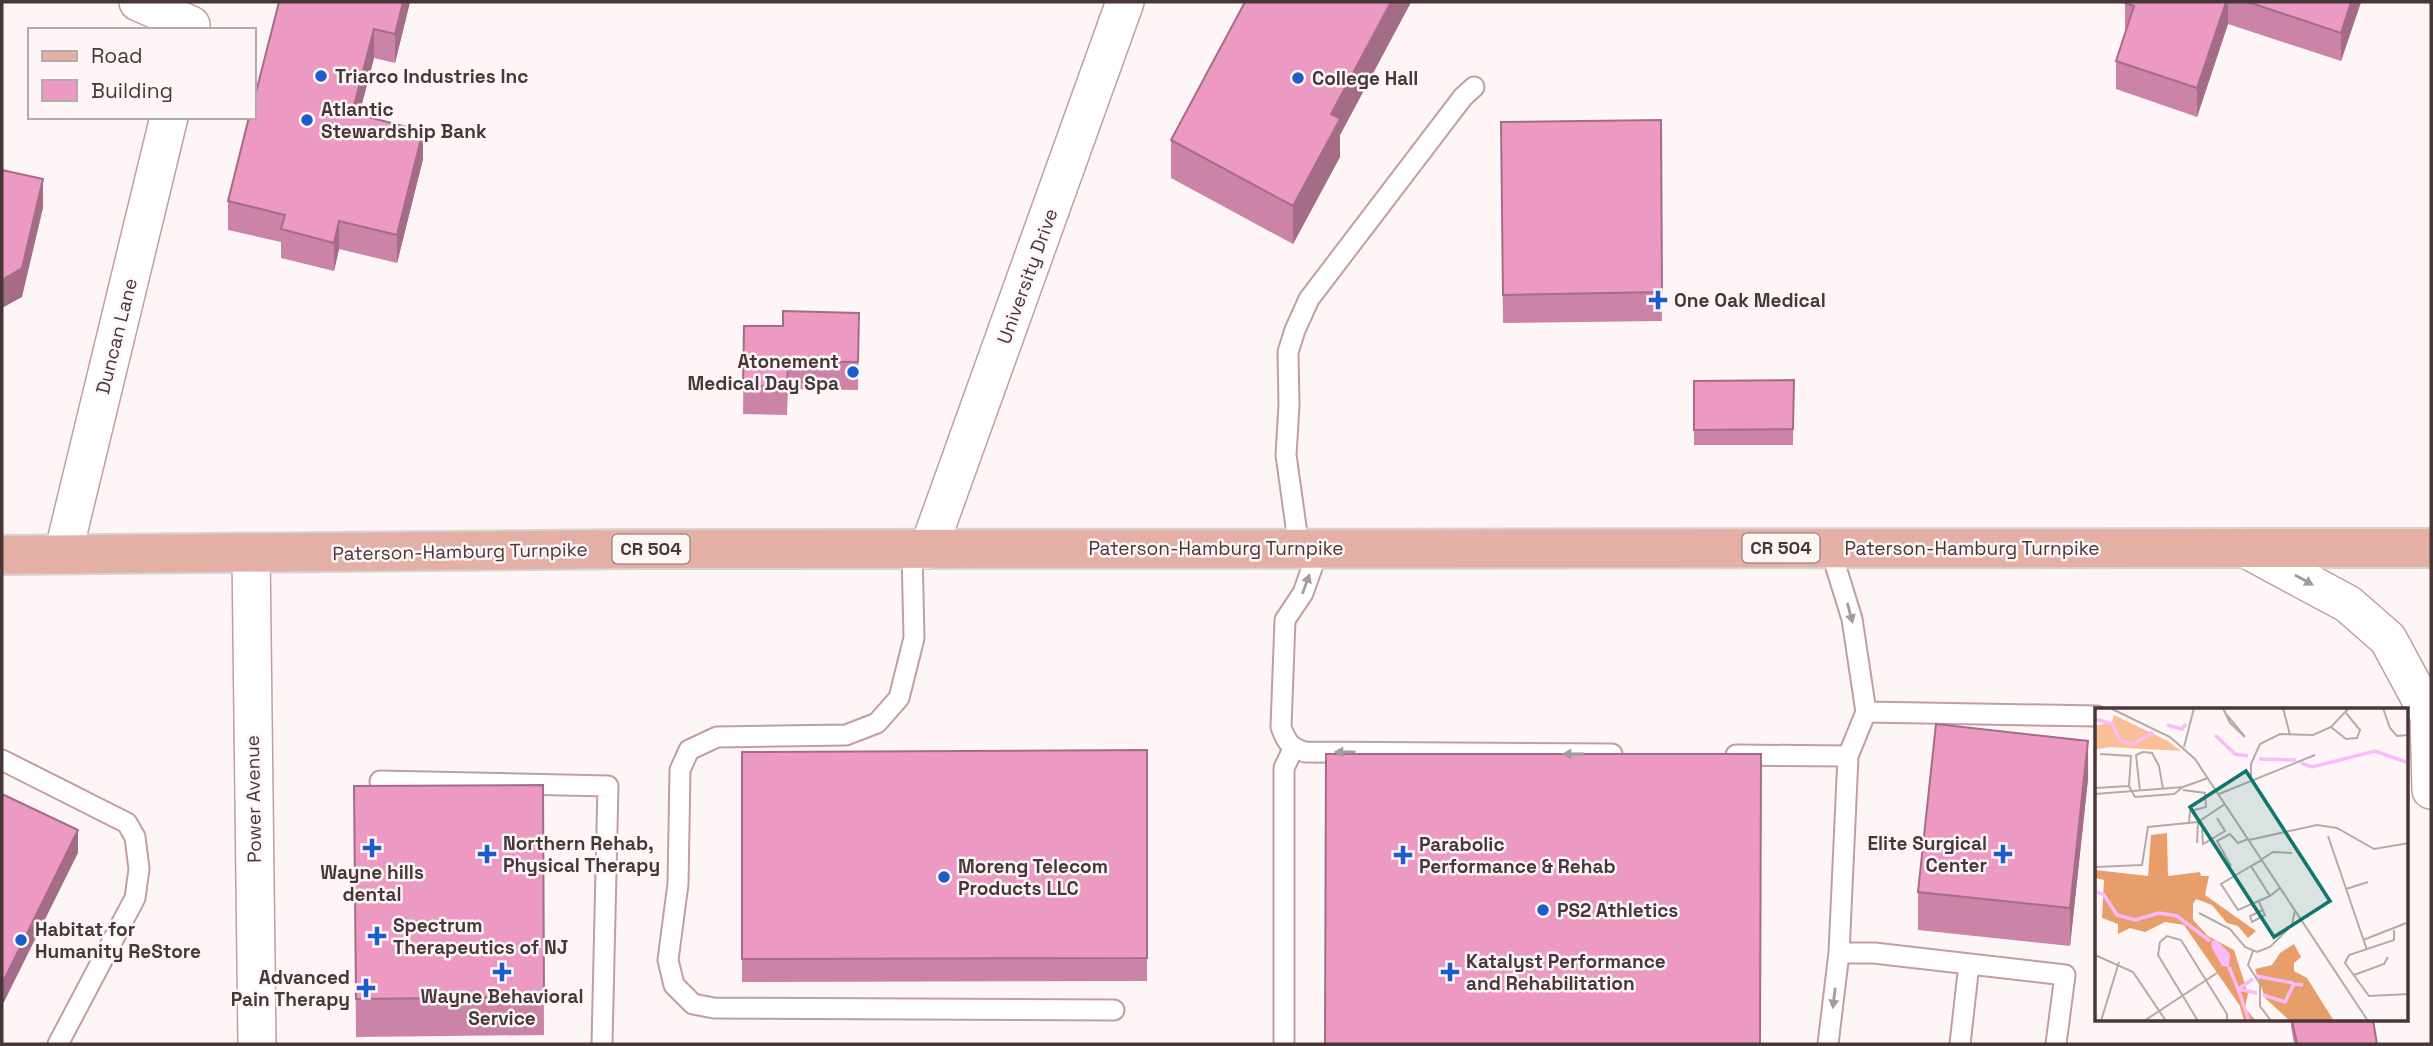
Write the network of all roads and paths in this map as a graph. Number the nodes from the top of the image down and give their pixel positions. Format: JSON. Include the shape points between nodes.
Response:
{"nodes":[{"id":1,"x":138,"y":2,"type":"edge"},
{"id":2,"x":1125,"y":2,"type":"edge"},
{"id":3,"x":192,"y":19,"type":"edge"},
{"id":4,"x":1474,"y":87,"type":"dead end"},
{"id":5,"x":169,"y":119,"type":"edge"},
{"id":6,"x":1309,"y":548,"type":"junction"},
{"id":7,"x":1830,"y":548,"type":"junction"},
{"id":8,"x":2244,"y":548,"type":"junction"},
{"id":9,"x":2431,"y":548,"type":"edge"},
{"id":10,"x":920,"y":550,"type":"junction"},
{"id":11,"x":251,"y":553,"type":"junction"},
{"id":12,"x":63,"y":554,"type":"junction"},
{"id":13,"x":2,"y":555,"type":"edge"},
{"id":14,"x":2430,"y":711,"type":"edge"},
{"id":15,"x":1866,"y":712,"type":"junction"},
{"id":16,"x":2095,"y":716,"type":"edge"},
{"id":17,"x":1293,"y":749,"type":"junction"},
{"id":18,"x":1636,"y":754,"type":"edge"},
{"id":19,"x":1718,"y":754,"type":"edge"},
{"id":20,"x":1848,"y":756,"type":"junction"},
{"id":21,"x":2,"y":760,"type":"edge"},
{"id":22,"x":380,"y":780,"type":"dead end"},
{"id":23,"x":2431,"y":790,"type":"edge"},
{"id":24,"x":1839,"y":953,"type":"junction"},
{"id":25,"x":1969,"y":964,"type":"junction"},
{"id":26,"x":1114,"y":1010,"type":"dead end"},
{"id":27,"x":58,"y":1044,"type":"edge"},
{"id":28,"x":257,"y":1044,"type":"edge"},
{"id":29,"x":602,"y":1044,"type":"edge"},
{"id":30,"x":1284,"y":1044,"type":"edge"},
{"id":31,"x":1828,"y":1044,"type":"edge"},
{"id":32,"x":1960,"y":1044,"type":"edge"},
{"id":33,"x":2056,"y":1044,"type":"edge"}],
"edges":[{"from":1,"to":3,"type":"street"},
{"from":2,"to":10,"type":"street","name":"University Drive"},
{"from":4,"to":6,"type":"lane","via":[[1309,299],[1295,330],[1288,352],[1286,455]]},
{"from":5,"to":12,"type":"street","name":"Duncan Lane"},
{"from":6,"to":7,"type":"main road","name":"Paterson-Hamburg Turnpike","number":"CR 504"},
{"from":6,"to":10,"type":"main road","name":"Paterson-Hamburg Turnpike","number":"CR 504"},
{"from":17,"to":6,"type":"lane","one_way":true,"via":[[1281,727],[1285,620],[1303,593]]},
{"from":7,"to":8,"type":"main road","name":"Paterson-Hamburg Turnpike","number":"CR 504"},
{"from":7,"to":15,"type":"lane","one_way":true,"via":[[1852,619]]},
{"from":8,"to":9,"type":"main road","name":"Paterson-Hamburg Turnpike","number":"CR 504"},
{"from":8,"to":14,"type":"street","one_way":true,"via":[[2347,604],[2388,639]]},
{"from":10,"to":11,"type":"main road","name":"Paterson-Hamburg Turnpike","number":"CR 504"},
{"from":10,"to":26,"type":"lane","via":[[914,638],[900,698],[877,723],[846,735],[717,737],[689,750],[680,770],[678,884],[668,960],[674,985],[693,1004],[714,1008]]},
{"from":11,"to":12,"type":"main road","name":"Paterson-Hamburg Turnpike","number":"CR 504"},
{"from":11,"to":28,"type":"street","name":"Power Avenue"},
{"from":12,"to":13,"type":"main road","name":"Paterson-Hamburg Turnpike","number":"CR 504"},
{"from":14,"to":23,"type":"street"},
{"from":15,"to":16,"type":"lane"},
{"from":15,"to":20,"type":"lane"},
{"from":18,"to":17,"type":"lane","one_way":true},
{"from":17,"to":30,"type":"lane","via":[[1284,768]]},
{"from":19,"to":20,"type":"lane"},
{"from":20,"to":24,"type":"lane"},
{"from":21,"to":27,"type":"lane","via":[[127,822],[135,836],[139,869],[135,898]]},
{"from":22,"to":29,"type":"lane","via":[[608,786]]},
{"from":24,"to":25,"type":"lane"},
{"from":24,"to":31,"type":"lane","one_way":true},
{"from":25,"to":32,"type":"lane"},
{"from":25,"to":33,"type":"lane","via":[[2065,975]]}]}
